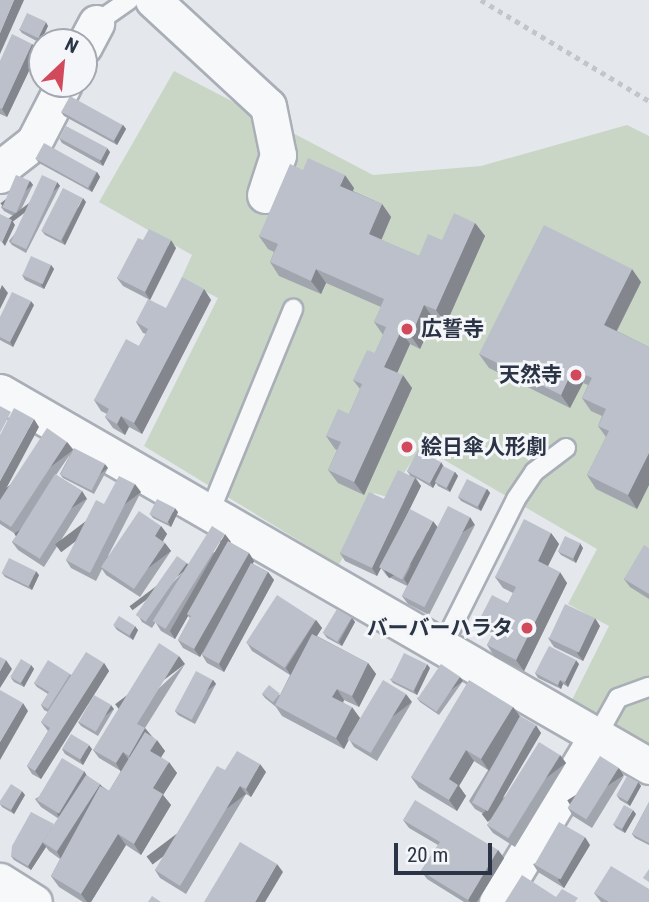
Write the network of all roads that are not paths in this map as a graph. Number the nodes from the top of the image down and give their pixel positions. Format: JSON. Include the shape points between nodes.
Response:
{"nodes":[{"id":1,"x":129,"y":0,"type":"edge"},
{"id":2,"x":153,"y":0,"type":"edge"},
{"id":3,"x":97,"y":28,"type":"edge"},
{"id":4,"x":51,"y":98,"type":"edge"},
{"id":5,"x":14,"y":139,"type":"edge"},
{"id":6,"x":0,"y":175,"type":"edge"},
{"id":7,"x":265,"y":195,"type":"dead end"},
{"id":8,"x":293,"y":310,"type":"dead end"},
{"id":9,"x":0,"y":392,"type":"edge"},
{"id":10,"x":566,"y":448,"type":"dead end"},
{"id":11,"x":209,"y":514,"type":"junction"},
{"id":12,"x":442,"y":647,"type":"junction"},
{"id":13,"x":649,"y":687,"type":"edge"},
{"id":14,"x":598,"y":734,"type":"junction"},
{"id":15,"x":649,"y":766,"type":"edge"},
{"id":16,"x":0,"y":881,"type":"edge"},
{"id":17,"x":34,"y":902,"type":"edge"},
{"id":18,"x":497,"y":902,"type":"edge"}],
"edges":[{"from":1,"to":3,"type":"lane"},
{"from":2,"to":7,"type":"street","via":[[268,106],[278,155]]},
{"from":4,"to":5,"type":"street"},
{"from":5,"to":6,"type":"street"},
{"from":8,"to":11,"type":"lane"},
{"from":9,"to":11,"type":"street","via":[[106,449]]},
{"from":10,"to":12,"type":"lane","via":[[534,472],[516,499]]},
{"from":11,"to":12,"type":"street"},
{"from":12,"to":14,"type":"street"},
{"from":13,"to":14,"type":"lane","via":[[618,698]]},
{"from":14,"to":15,"type":"street"},
{"from":14,"to":18,"type":"street"},
{"from":16,"to":17,"type":"street"}]}
